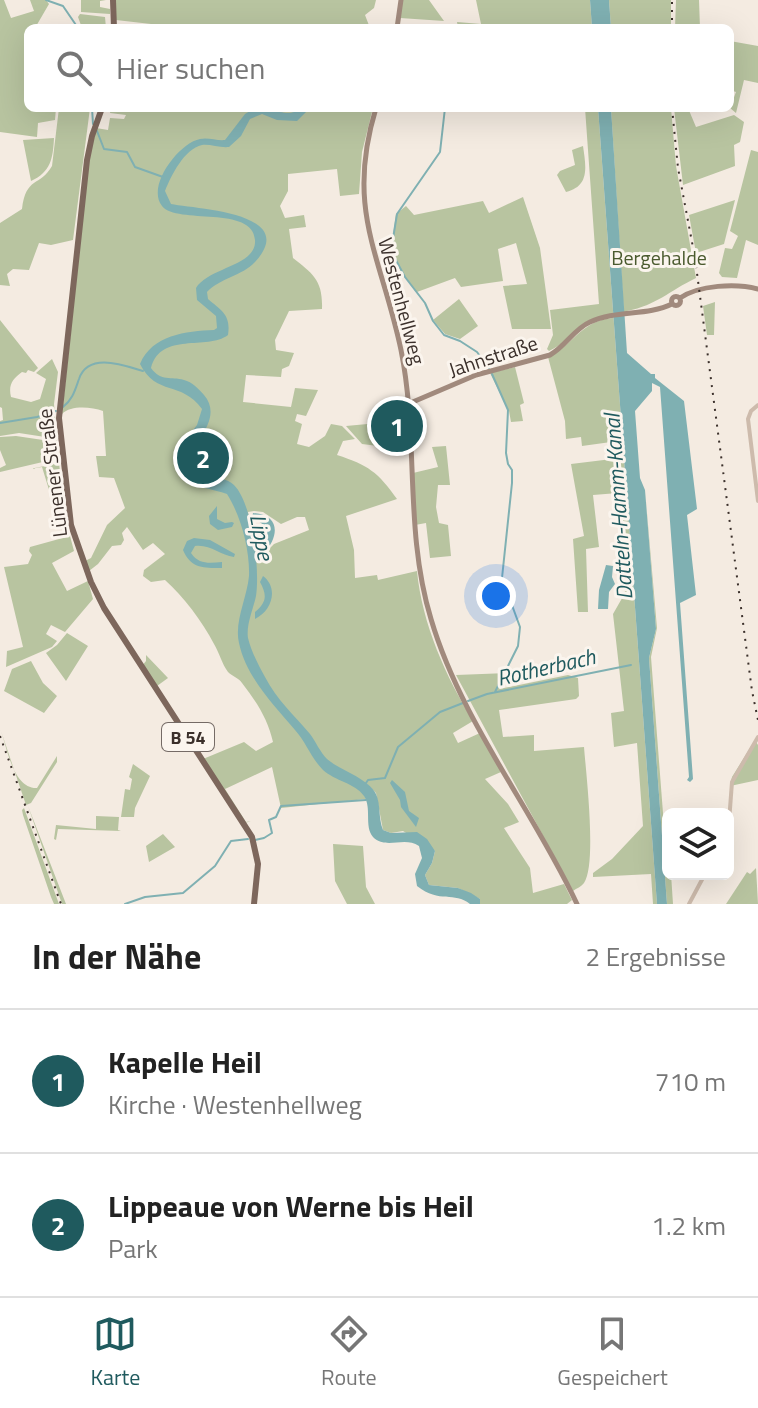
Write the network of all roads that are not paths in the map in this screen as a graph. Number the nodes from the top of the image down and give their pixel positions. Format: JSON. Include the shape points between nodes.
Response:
{"nodes":[{"id":1,"x":113,"y":0,"type":"edge"},
{"id":2,"x":401,"y":0,"type":"edge"},
{"id":3,"x":114,"y":24,"type":"edge"},
{"id":4,"x":398,"y":24,"type":"edge"},
{"id":5,"x":101,"y":112,"type":"edge"},
{"id":6,"x":375,"y":112,"type":"edge"},
{"id":7,"x":758,"y":289,"type":"edge"},
{"id":8,"x":408,"y":404,"type":"junction"},
{"id":9,"x":758,"y":405,"type":"edge"},
{"id":10,"x":62,"y":449,"type":"junction"},
{"id":11,"x":56,"y":461,"type":"dead end"},
{"id":12,"x":758,"y":501,"type":"edge"},
{"id":13,"x":758,"y":737,"type":"edge"},
{"id":14,"x":730,"y":808,"type":"edge"},
{"id":15,"x":702,"y":880,"type":"edge"},
{"id":16,"x":254,"y":904,"type":"edge"},
{"id":17,"x":577,"y":904,"type":"edge"},
{"id":18,"x":689,"y":904,"type":"edge"}],
"edges":[{"from":1,"to":3,"type":"main road"},
{"from":2,"to":4,"type":"main road"},
{"from":5,"to":10,"type":"main road","name":"Lünener Straße","number":"B 54","via":[[90,142],[59,399]]},
{"from":6,"to":8,"type":"main road","name":"Westenhellweg","via":[[364,161],[364,212],[401,351]]},
{"from":7,"to":8,"type":"main road","name":"Jahnstraße","via":[[699,291],[680,298],[678,305],[612,316],[585,325],[550,355],[466,379]]},
{"from":8,"to":17,"type":"main road","name":"Westenhellweg","via":[[414,529],[431,619],[458,688]]},
{"from":9,"to":12,"type":"street","via":[[748,419]]},
{"from":10,"to":11,"type":"main road"},
{"from":10,"to":16,"type":"main road","name":"Lünener Straße","number":"B 54","via":[[71,525],[98,598],[252,837],[258,864]]},
{"from":13,"to":14,"type":"street","via":[[732,782]]},
{"from":15,"to":18,"type":"street"}]}
